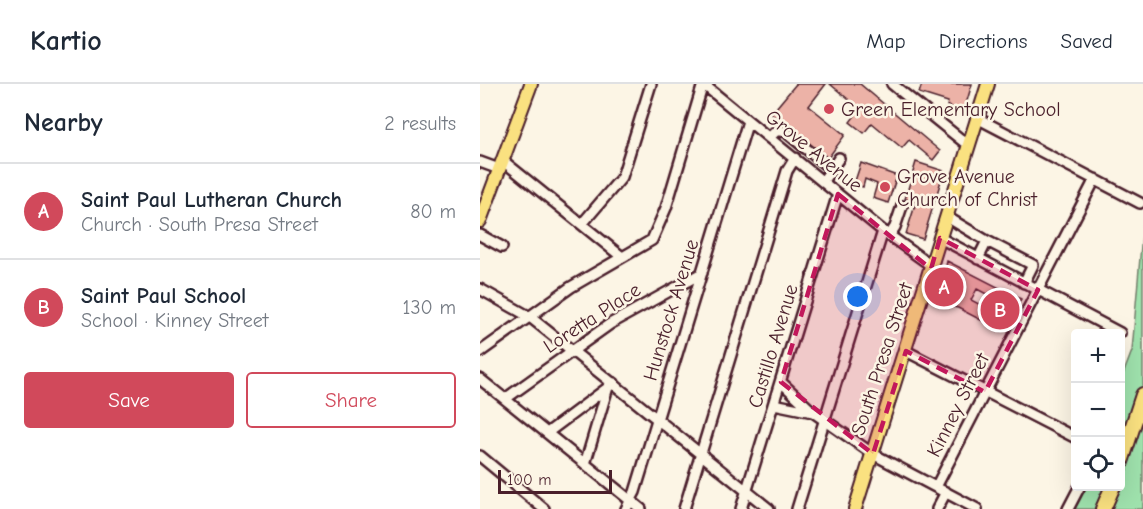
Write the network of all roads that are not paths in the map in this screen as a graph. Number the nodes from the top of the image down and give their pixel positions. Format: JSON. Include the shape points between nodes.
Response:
{"nodes":[{"id":1,"x":531,"y":84,"type":"edge"},
{"id":2,"x":651,"y":84,"type":"edge"},
{"id":3,"x":703,"y":84,"type":"edge"},
{"id":4,"x":988,"y":84,"type":"edge"},
{"id":5,"x":897,"y":86,"type":"edge"},
{"id":6,"x":977,"y":118,"type":"junction"},
{"id":7,"x":748,"y":121,"type":"junction"},
{"id":8,"x":769,"y":138,"type":"junction"},
{"id":9,"x":969,"y":146,"type":"junction"},
{"id":10,"x":795,"y":158,"type":"junction"},
{"id":11,"x":839,"y":158,"type":"dead end"},
{"id":12,"x":480,"y":162,"type":"edge"},
{"id":13,"x":501,"y":165,"type":"junction"},
{"id":14,"x":832,"y":170,"type":"junction"},
{"id":15,"x":1095,"y":179,"type":"junction"},
{"id":16,"x":823,"y":181,"type":"junction"},
{"id":17,"x":838,"y":194,"type":"junction"},
{"id":18,"x":1140,"y":203,"type":"dead end"},
{"id":19,"x":902,"y":206,"type":"dead end"},
{"id":20,"x":947,"y":218,"type":"junction"},
{"id":21,"x":480,"y":221,"type":"edge"},
{"id":22,"x":582,"y":224,"type":"junction"},
{"id":23,"x":886,"y":233,"type":"junction"},
{"id":24,"x":480,"y":235,"type":"edge"},
{"id":25,"x":940,"y":238,"type":"junction"},
{"id":26,"x":987,"y":241,"type":"junction"},
{"id":27,"x":502,"y":247,"type":"dead end"},
{"id":28,"x":622,"y":257,"type":"junction"},
{"id":29,"x":978,"y":259,"type":"junction"},
{"id":30,"x":932,"y":266,"type":"junction"},
{"id":31,"x":702,"y":273,"type":"junction"},
{"id":32,"x":1024,"y":283,"type":"junction"},
{"id":33,"x":480,"y":289,"type":"edge"},
{"id":34,"x":1038,"y":290,"type":"junction"},
{"id":35,"x":530,"y":317,"type":"junction"},
{"id":36,"x":1112,"y":329,"type":"edge"},
{"id":37,"x":573,"y":349,"type":"junction"},
{"id":38,"x":906,"y":351,"type":"junction"},
{"id":39,"x":480,"y":352,"type":"edge"},
{"id":40,"x":480,"y":379,"type":"edge"},
{"id":41,"x":781,"y":382,"type":"junction"},
{"id":42,"x":611,"y":385,"type":"junction"},
{"id":43,"x":986,"y":392,"type":"junction"},
{"id":44,"x":1143,"y":395,"type":"edge"},
{"id":45,"x":505,"y":399,"type":"junction"},
{"id":46,"x":774,"y":404,"type":"junction"},
{"id":47,"x":813,"y":412,"type":"junction"},
{"id":48,"x":657,"y":418,"type":"junction"},
{"id":49,"x":825,"y":420,"type":"junction"},
{"id":50,"x":547,"y":433,"type":"junction"},
{"id":51,"x":1074,"y":437,"type":"edge"},
{"id":52,"x":1125,"y":450,"type":"edge"},
{"id":53,"x":701,"y":454,"type":"junction"},
{"id":54,"x":873,"y":454,"type":"junction"},
{"id":55,"x":480,"y":456,"type":"edge"},
{"id":56,"x":585,"y":464,"type":"junction"},
{"id":57,"x":936,"y":487,"type":"junction"},
{"id":58,"x":746,"y":491,"type":"junction"},
{"id":59,"x":1078,"y":491,"type":"edge"},
{"id":60,"x":1111,"y":491,"type":"edge"},
{"id":61,"x":946,"y":492,"type":"junction"},
{"id":62,"x":628,"y":505,"type":"edge"},
{"id":63,"x":544,"y":509,"type":"edge"},
{"id":64,"x":641,"y":509,"type":"edge"},
{"id":65,"x":684,"y":509,"type":"edge"},
{"id":66,"x":741,"y":509,"type":"edge"},
{"id":67,"x":769,"y":509,"type":"edge"},
{"id":68,"x":797,"y":509,"type":"edge"},
{"id":69,"x":855,"y":509,"type":"edge"},
{"id":70,"x":937,"y":509,"type":"edge"},
{"id":71,"x":977,"y":509,"type":"edge"},
{"id":72,"x":1068,"y":509,"type":"edge"},
{"id":73,"x":1103,"y":509,"type":"edge"}],
"edges":[{"from":1,"to":13,"type":"main road"},
{"from":2,"to":22,"type":"street","via":[[622,177]]},
{"from":3,"to":7,"type":"street","name":"Grove Avenue"},
{"from":3,"to":28,"type":"street","via":[[666,208],[652,240]]},
{"from":4,"to":6,"type":"main road","name":"South Presa Street"},
{"from":5,"to":9,"type":"street"},
{"from":6,"to":9,"type":"main road","name":"South Presa Street"},
{"from":6,"to":15,"type":"street"},
{"from":7,"to":8,"type":"street","name":"Grove Avenue"},
{"from":7,"to":31,"type":"street","name":"Hunstock Avenue"},
{"from":8,"to":10,"type":"street","name":"Grove Avenue"},
{"from":8,"to":14,"type":"street","via":[[777,130],[786,132]]},
{"from":9,"to":20,"type":"main road","name":"South Presa Street"},
{"from":10,"to":16,"type":"street","name":"Grove Avenue"},
{"from":10,"to":53,"type":"street"},
{"from":11,"to":14,"type":"street"},
{"from":12,"to":13,"type":"street"},
{"from":13,"to":21,"type":"main road"},
{"from":13,"to":22,"type":"street"},
{"from":14,"to":16,"type":"street"},
{"from":15,"to":18,"type":"street"},
{"from":15,"to":34,"type":"street","name":"Kinney Street"},
{"from":16,"to":17,"type":"street","name":"Grove Avenue"},
{"from":17,"to":23,"type":"street","name":"Grove Avenue"},
{"from":17,"to":41,"type":"street","name":"Castillo Avenue"},
{"from":19,"to":23,"type":"street","via":[[895,226]]},
{"from":20,"to":25,"type":"main road","name":"South Presa Street"},
{"from":20,"to":26,"type":"street"},
{"from":22,"to":28,"type":"street"},
{"from":23,"to":30,"type":"street","name":"Grove Avenue"},
{"from":23,"to":49,"type":"street"},
{"from":24,"to":27,"type":"street"},
{"from":25,"to":29,"type":"street"},
{"from":25,"to":30,"type":"main road","name":"South Presa Street"},
{"from":26,"to":29,"type":"street"},
{"from":26,"to":32,"type":"street","via":[[1033,265]]},
{"from":28,"to":35,"type":"street"},
{"from":29,"to":32,"type":"street"},
{"from":30,"to":38,"type":"main road","name":"South Presa Street"},
{"from":31,"to":37,"type":"street","name":"Loretta Place"},
{"from":31,"to":48,"type":"street","name":"Hunstock Avenue"},
{"from":32,"to":34,"type":"street"},
{"from":33,"to":35,"type":"street"},
{"from":34,"to":36,"type":"street"},
{"from":34,"to":43,"type":"street","name":"Kinney Street"},
{"from":35,"to":37,"type":"street"},
{"from":35,"to":39,"type":"street"},
{"from":37,"to":42,"type":"street"},
{"from":37,"to":45,"type":"street","name":"Loretta Place"},
{"from":38,"to":43,"type":"street"},
{"from":38,"to":54,"type":"main road","name":"South Presa Street"},
{"from":40,"to":45,"type":"street"},
{"from":41,"to":46,"type":"street","name":"Castillo Avenue"},
{"from":41,"to":47,"type":"street"},
{"from":42,"to":48,"type":"street"},
{"from":42,"to":50,"type":"street"},
{"from":42,"to":56,"type":"street"},
{"from":43,"to":51,"type":"street"},
{"from":43,"to":57,"type":"street","name":"Kinney Street"},
{"from":44,"to":52,"type":"highway"},
{"from":45,"to":50,"type":"street"},
{"from":46,"to":47,"type":"street"},
{"from":46,"to":58,"type":"street","name":"Castillo Avenue"},
{"from":47,"to":49,"type":"street"},
{"from":48,"to":53,"type":"street"},
{"from":48,"to":62,"type":"street","name":"Hunstock Avenue"},
{"from":49,"to":54,"type":"street"},
{"from":49,"to":68,"type":"street"},
{"from":50,"to":56,"type":"street"},
{"from":53,"to":58,"type":"street"},
{"from":53,"to":65,"type":"street"},
{"from":54,"to":57,"type":"street"},
{"from":54,"to":69,"type":"main road","name":"South Presa Street"},
{"from":55,"to":63,"type":"street"},
{"from":56,"to":62,"type":"street"},
{"from":57,"to":61,"type":"street"},
{"from":58,"to":66,"type":"street","name":"Castillo Avenue"},
{"from":58,"to":67,"type":"street"},
{"from":59,"to":72,"type":"street"},
{"from":60,"to":73,"type":"highway"},
{"from":61,"to":70,"type":"street"},
{"from":61,"to":71,"type":"street"},
{"from":62,"to":64,"type":"street"}]}
